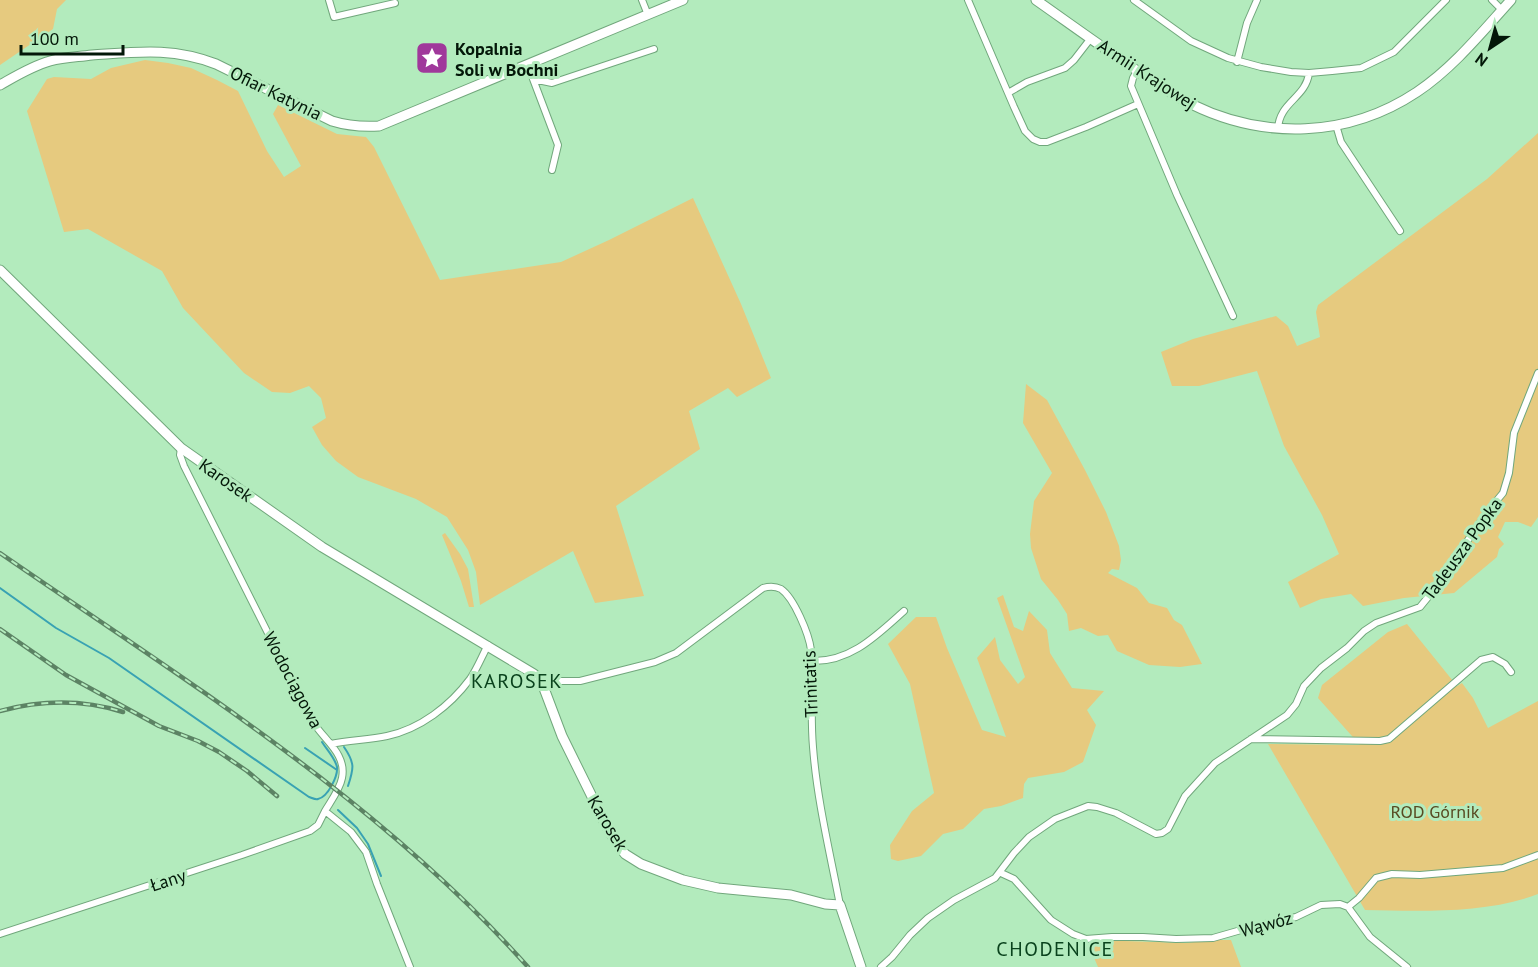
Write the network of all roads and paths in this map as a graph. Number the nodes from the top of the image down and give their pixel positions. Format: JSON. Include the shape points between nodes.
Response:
{"nodes":[{"id":1,"x":329,"y":0,"type":"edge"},
{"id":2,"x":642,"y":0,"type":"edge"},
{"id":3,"x":683,"y":0,"type":"edge"},
{"id":4,"x":968,"y":0,"type":"edge"},
{"id":5,"x":1036,"y":0,"type":"edge"},
{"id":6,"x":1134,"y":0,"type":"edge"},
{"id":7,"x":1257,"y":0,"type":"edge"},
{"id":8,"x":1446,"y":0,"type":"edge"},
{"id":9,"x":1492,"y":0,"type":"edge"},
{"id":10,"x":1511,"y":0,"type":"edge"},
{"id":11,"x":395,"y":3,"type":"dead end"},
{"id":12,"x":1502,"y":10,"type":"junction"},
{"id":13,"x":648,"y":15,"type":"junction"},
{"id":14,"x":1091,"y":38,"type":"junction"},
{"id":15,"x":654,"y":49,"type":"dead end"},
{"id":16,"x":1237,"y":62,"type":"junction"},
{"id":17,"x":528,"y":64,"type":"junction"},
{"id":18,"x":1137,"y":71,"type":"junction"},
{"id":19,"x":1309,"y":73,"type":"junction"},
{"id":20,"x":533,"y":79,"type":"junction"},
{"id":21,"x":0,"y":85,"type":"edge"},
{"id":22,"x":1008,"y":93,"type":"junction"},
{"id":23,"x":1138,"y":104,"type":"junction"},
{"id":24,"x":1336,"y":125,"type":"junction"},
{"id":25,"x":1278,"y":129,"type":"junction"},
{"id":26,"x":552,"y":170,"type":"dead end"},
{"id":27,"x":1400,"y":231,"type":"dead end"},
{"id":28,"x":0,"y":270,"type":"edge"},
{"id":29,"x":1233,"y":316,"type":"dead end"},
{"id":30,"x":1538,"y":373,"type":"edge"},
{"id":31,"x":181,"y":448,"type":"junction"},
{"id":32,"x":904,"y":611,"type":"dead end"},
{"id":33,"x":488,"y":645,"type":"junction"},
{"id":34,"x":812,"y":662,"type":"junction"},
{"id":35,"x":1510,"y":672,"type":"dead end"},
{"id":36,"x":542,"y":683,"type":"junction"},
{"id":37,"x":1250,"y":739,"type":"junction"},
{"id":38,"x":331,"y":744,"type":"junction"},
{"id":39,"x":325,"y":811,"type":"junction"},
{"id":40,"x":1538,"y":855,"type":"edge"},
{"id":41,"x":1001,"y":873,"type":"junction"},
{"id":42,"x":840,"y":905,"type":"junction"},
{"id":43,"x":1348,"y":907,"type":"junction"},
{"id":44,"x":0,"y":934,"type":"edge"},
{"id":45,"x":410,"y":967,"type":"edge"},
{"id":46,"x":861,"y":967,"type":"edge"},
{"id":47,"x":881,"y":967,"type":"edge"},
{"id":48,"x":1407,"y":967,"type":"edge"}],
"edges":[{"from":1,"to":11,"type":"street","via":[[334,17]]},
{"from":2,"to":13,"type":"street"},
{"from":3,"to":13,"type":"main road"},
{"from":4,"to":22,"type":"street"},
{"from":5,"to":14,"type":"main road","name":"Armii Krajowej"},
{"from":6,"to":16,"type":"street","via":[[1191,41]]},
{"from":7,"to":16,"type":"street"},
{"from":8,"to":19,"type":"street","via":[[1394,52],[1361,68]]},
{"from":9,"to":12,"type":"street"},
{"from":10,"to":12,"type":"main road","name":"Armii Krajowej"},
{"from":12,"to":24,"type":"main road","name":"Armii Krajowej","via":[[1417,92],[1369,116]]},
{"from":13,"to":17,"type":"main road"},
{"from":14,"to":18,"type":"main road","name":"Armii Krajowej"},
{"from":14,"to":22,"type":"street","via":[[1065,68]]},
{"from":15,"to":20,"type":"street","via":[[552,83]]},
{"from":16,"to":19,"type":"street"},
{"from":17,"to":20,"type":"street"},
{"from":17,"to":21,"type":"main road","name":"Ofiar Katynia","via":[[379,126],[357,127],[332,121],[216,64],[170,52],[61,58]]},
{"from":18,"to":23,"type":"street","via":[[1131,86]]},
{"from":18,"to":25,"type":"main road","name":"Armii Krajowej","via":[[1205,111],[1232,121]]},
{"from":19,"to":25,"type":"street","via":[[1304,89],[1279,117]]},
{"from":20,"to":26,"type":"street","via":[[558,145]]},
{"from":22,"to":23,"type":"street","via":[[1025,131],[1040,142]]},
{"from":23,"to":29,"type":"street"},
{"from":24,"to":25,"type":"main road","name":"Armii Krajowej"},
{"from":24,"to":27,"type":"street","via":[[1341,142]]},
{"from":28,"to":31,"type":"main road","name":"Karosek"},
{"from":30,"to":37,"type":"street","name":"Tadeusza Popka","via":[[1514,433],[1503,493],[1433,591],[1420,607],[1364,631],[1313,677],[1287,715]]},
{"from":31,"to":33,"type":"main road","name":"Karosek","via":[[322,547]]},
{"from":31,"to":38,"type":"street","name":"Wodociągowa","via":[[184,466],[312,722]]},
{"from":32,"to":34,"type":"street","via":[[859,648],[837,658]]},
{"from":33,"to":36,"type":"main road","name":"Karosek"},
{"from":33,"to":38,"type":"street","via":[[462,688],[423,722],[384,737]]},
{"from":34,"to":36,"type":"street","name":"Trinitatis","via":[[812,649],[796,610],[780,588],[771,586],[676,653],[656,662],[580,681]]},
{"from":34,"to":42,"type":"street","name":"Trinitatis","via":[[813,750]]},
{"from":35,"to":37,"type":"street","via":[[1493,657],[1481,660],[1389,739]]},
{"from":36,"to":42,"type":"main road","name":"Karosek","via":[[562,736],[604,821],[626,854],[683,880]]},
{"from":37,"to":41,"type":"street","name":"Tadeusza Popka","via":[[1205,773],[1162,833],[1156,834],[1116,813],[1088,806],[1055,819],[1029,837]]},
{"from":38,"to":39,"type":"street","name":"Wodociągowa","via":[[343,772]]},
{"from":39,"to":44,"type":"street","name":"Łany","via":[[310,831]]},
{"from":39,"to":45,"type":"street","via":[[351,832],[366,852]]},
{"from":40,"to":43,"type":"street","via":[[1503,868],[1376,878]]},
{"from":41,"to":43,"type":"street","name":"Wąwóz","via":[[1014,879],[1051,920],[1086,939],[1213,938],[1296,917],[1321,905]]},
{"from":41,"to":47,"type":"street","name":"Tadeusza Popka","via":[[928,918]]},
{"from":42,"to":46,"type":"main road"},
{"from":43,"to":48,"type":"street","via":[[1370,937]]}]}
